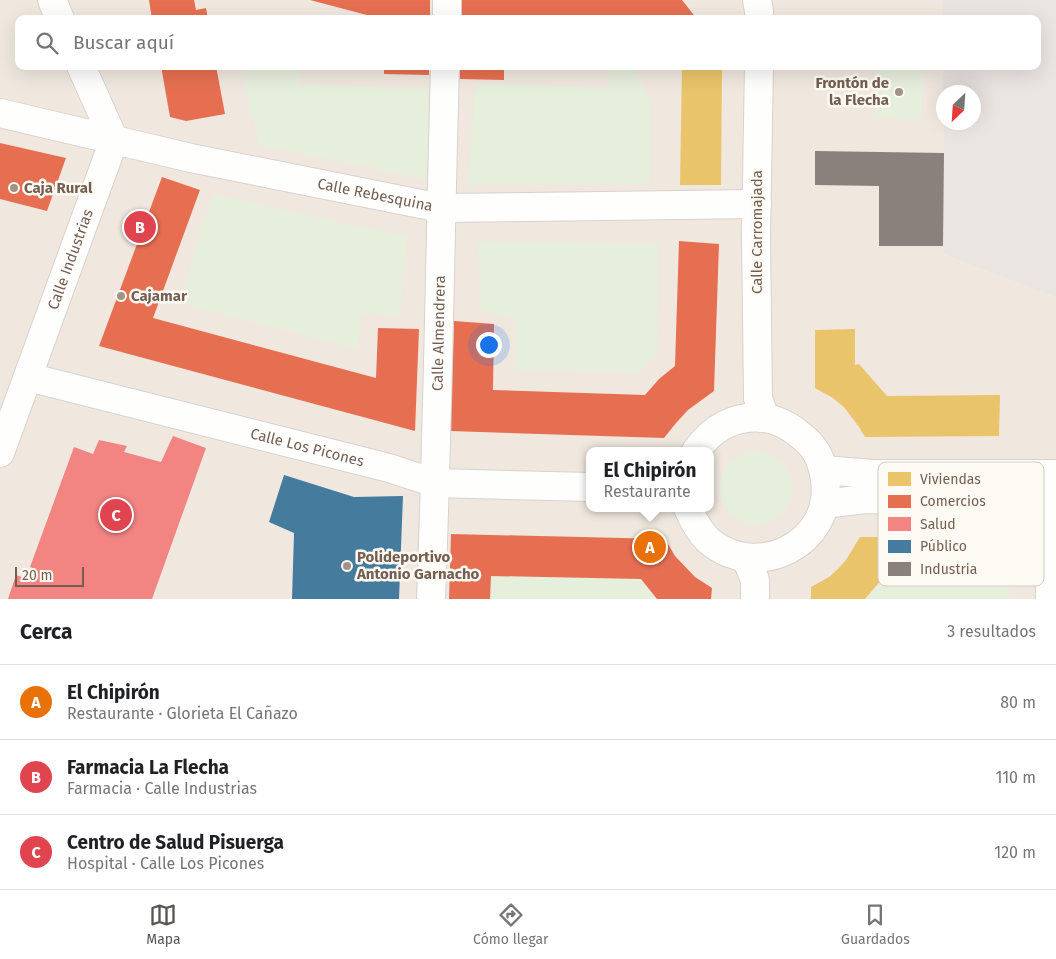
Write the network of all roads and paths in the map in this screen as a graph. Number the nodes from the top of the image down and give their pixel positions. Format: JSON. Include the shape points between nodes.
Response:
{"nodes":[{"id":1,"x":52,"y":0,"type":"edge"},
{"id":2,"x":447,"y":0,"type":"edge"},
{"id":3,"x":58,"y":15,"type":"edge"},
{"id":4,"x":447,"y":15,"type":"edge"},
{"id":5,"x":83,"y":70,"type":"edge"},
{"id":6,"x":445,"y":70,"type":"edge"},
{"id":7,"x":759,"y":70,"type":"edge"},
{"id":8,"x":0,"y":113,"type":"edge"},
{"id":9,"x":114,"y":140,"type":"junction"},
{"id":10,"x":757,"y":204,"type":"junction"},
{"id":11,"x":441,"y":208,"type":"junction"},
{"id":12,"x":28,"y":377,"type":"junction"},
{"id":13,"x":756,"y":411,"type":"junction"},
{"id":14,"x":698,"y":447,"type":"edge"},
{"id":15,"x":0,"y":453,"type":"edge"},
{"id":16,"x":824,"y":470,"type":"junction"},
{"id":17,"x":878,"y":474,"type":"edge"},
{"id":18,"x":435,"y":482,"type":"junction"},
{"id":19,"x":586,"y":487,"type":"edge"},
{"id":20,"x":878,"y":499,"type":"edge"},
{"id":21,"x":1053,"y":502,"type":"edge"},
{"id":22,"x":824,"y":504,"type":"junction"},
{"id":23,"x":690,"y":512,"type":"edge"},
{"id":24,"x":755,"y":573,"type":"edge"},
{"id":25,"x":431,"y":599,"type":"edge"},
{"id":26,"x":1050,"y":599,"type":"edge"}],
"edges":[{"from":1,"to":3,"type":"street"},
{"from":2,"to":4,"type":"street"},
{"from":5,"to":9,"type":"street"},
{"from":6,"to":11,"type":"street","name":"Calle Almendrera"},
{"from":7,"to":10,"type":"street","name":"Calle Carromajada"},
{"from":8,"to":9,"type":"street","name":"Calle Rebesquina"},
{"from":9,"to":11,"type":"street","name":"Calle Rebesquina"},
{"from":9,"to":12,"type":"street","name":"Calle Industrias"},
{"from":10,"to":11,"type":"street","name":"Calle Rebesquina"},
{"from":10,"to":13,"type":"street","name":"Calle Carromajada"},
{"from":11,"to":18,"type":"street","name":"Calle Almendrera"},
{"from":12,"to":15,"type":"street","name":"Calle Industrias"},
{"from":12,"to":18,"type":"street","name":"Calle Los Picones"},
{"from":13,"to":14,"type":"street","via":[[714,430]]},
{"from":13,"to":16,"type":"street","via":[[795,430],[810,442]]},
{"from":16,"to":17,"type":"street"},
{"from":16,"to":22,"type":"street"},
{"from":18,"to":19,"type":"street","name":"Calle Los Picones"},
{"from":18,"to":25,"type":"street","name":"Calle Almendrera"},
{"from":20,"to":22,"type":"street"},
{"from":21,"to":26,"type":"street"},
{"from":22,"to":24,"type":"street","via":[[810,533]]},
{"from":23,"to":24,"type":"street","via":[[708,539]]}]}
